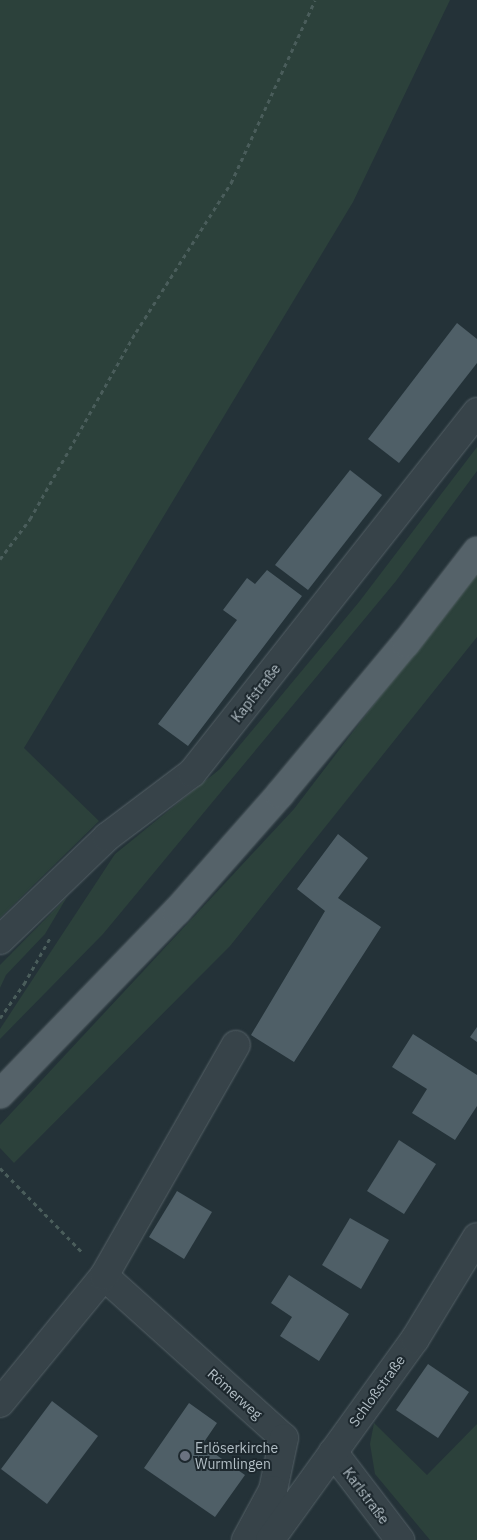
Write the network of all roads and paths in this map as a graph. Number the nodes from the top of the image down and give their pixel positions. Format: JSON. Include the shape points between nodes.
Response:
{"nodes":[{"id":1,"x":315,"y":0,"type":"edge"},
{"id":2,"x":477,"y":412,"type":"edge"},
{"id":3,"x":477,"y":551,"type":"edge"},
{"id":4,"x":0,"y":559,"type":"edge"},
{"id":5,"x":0,"y":940,"type":"edge"},
{"id":6,"x":236,"y":1045,"type":"dead end"},
{"id":7,"x":0,"y":1094,"type":"edge"},
{"id":8,"x":0,"y":1168,"type":"edge"},
{"id":9,"x":477,"y":1237,"type":"edge"},
{"id":10,"x":104,"y":1276,"type":"junction"},
{"id":11,"x":0,"y":1403,"type":"edge"},
{"id":12,"x":333,"y":1452,"type":"junction"},
{"id":13,"x":246,"y":1540,"type":"edge"},
{"id":14,"x":270,"y":1540,"type":"edge"},
{"id":15,"x":400,"y":1540,"type":"edge"}],
"edges":[{"from":1,"to":4,"type":"path","via":[[232,184],[136,332],[30,519]]},
{"from":2,"to":5,"type":"street","name":"Kapfstraße","via":[[192,772],[107,837]]},
{"from":3,"to":7,"type":"main road","via":[[406,643],[235,845],[177,911]]},
{"from":6,"to":10,"type":"street"},
{"from":8,"to":10,"type":"path"},
{"from":9,"to":12,"type":"street","name":"Schloßstraße","via":[[415,1339]]},
{"from":10,"to":11,"type":"street"},
{"from":10,"to":13,"type":"street","name":"Römerweg","via":[[284,1438],[273,1490]]},
{"from":12,"to":14,"type":"street","name":"Schloßstraße"},
{"from":12,"to":15,"type":"street","name":"Karlstraße"}]}
